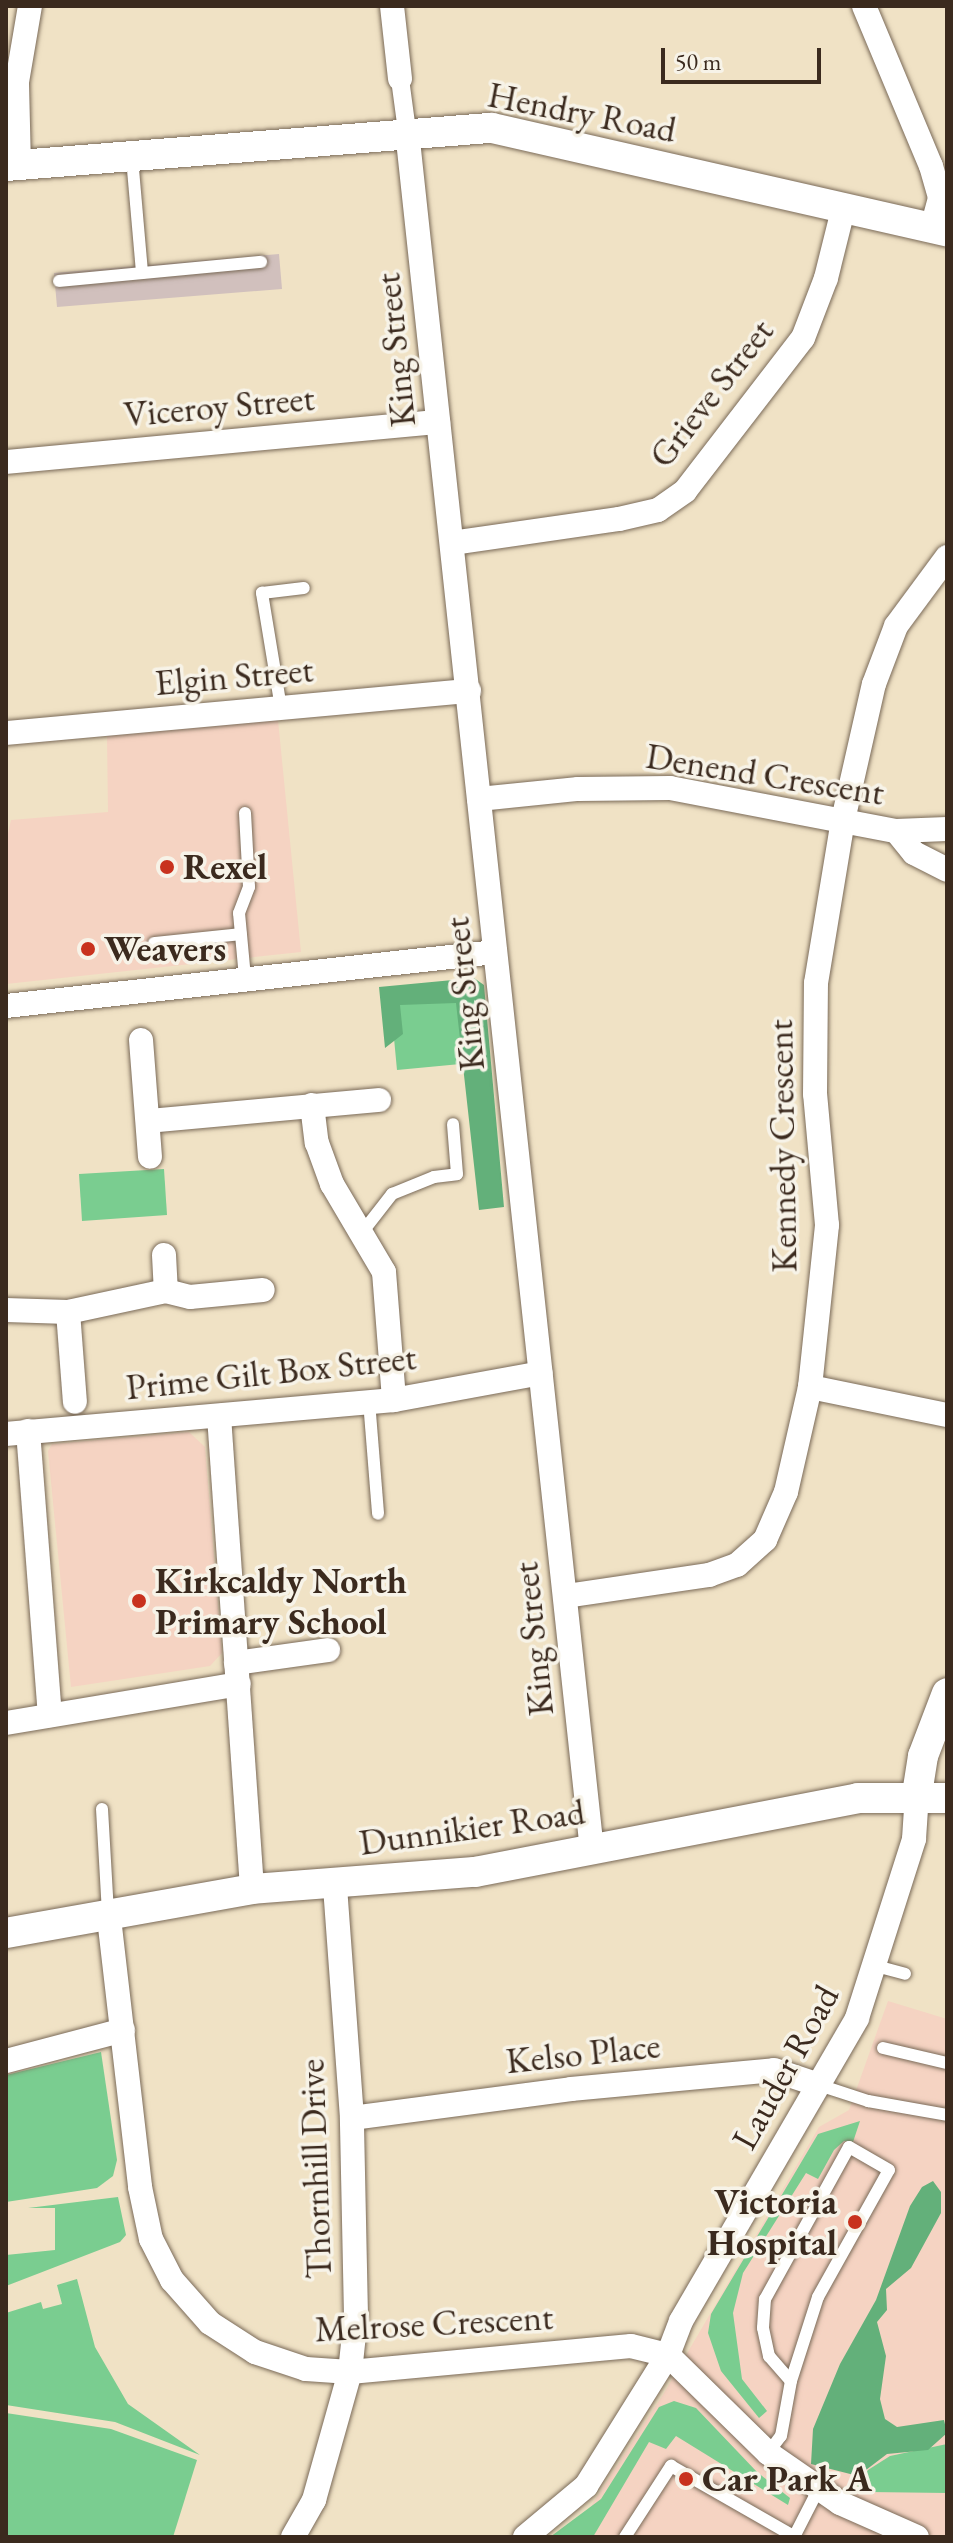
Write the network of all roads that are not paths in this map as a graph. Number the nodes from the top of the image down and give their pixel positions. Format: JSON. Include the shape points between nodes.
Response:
{"nodes":[{"id":1,"x":30,"y":6,"type":"edge"},
{"id":2,"x":392,"y":6,"type":"edge"},
{"id":3,"x":864,"y":6,"type":"edge"},
{"id":4,"x":400,"y":79,"type":"joint"},
{"id":5,"x":407,"y":131,"type":"junction"},
{"id":6,"x":132,"y":158,"type":"junction"},
{"id":7,"x":13,"y":166,"type":"edge"},
{"id":8,"x":844,"y":206,"type":"junction"},
{"id":9,"x":940,"y":229,"type":"edge"},
{"id":10,"x":261,"y":262,"type":"dead end"},
{"id":11,"x":142,"y":273,"type":"junction"},
{"id":12,"x":59,"y":281,"type":"dead end"},
{"id":13,"x":438,"y":422,"type":"junction"},
{"id":14,"x":6,"y":462,"type":"edge"},
{"id":15,"x":452,"y":543,"type":"junction"},
{"id":16,"x":947,"y":557,"type":"edge"},
{"id":17,"x":304,"y":588,"type":"dead end"},
{"id":18,"x":469,"y":691,"type":"junction"},
{"id":19,"x":281,"y":708,"type":"junction"},
{"id":20,"x":6,"y":733,"type":"edge"},
{"id":21,"x":479,"y":799,"type":"junction"},
{"id":22,"x":245,"y":813,"type":"dead end"},
{"id":23,"x":843,"y":820,"type":"junction"},
{"id":24,"x":947,"y":829,"type":"edge"},
{"id":25,"x":896,"y":831,"type":"junction"},
{"id":26,"x":947,"y":870,"type":"edge"},
{"id":27,"x":241,"y":934,"type":"junction"},
{"id":28,"x":154,"y":943,"type":"dead end"},
{"id":29,"x":495,"y":952,"type":"junction"},
{"id":30,"x":245,"y":978,"type":"junction"},
{"id":31,"x":6,"y":1006,"type":"edge"},
{"id":32,"x":141,"y":1040,"type":"dead end"},
{"id":33,"x":379,"y":1100,"type":"dead end"},
{"id":34,"x":312,"y":1105,"type":"junction"},
{"id":35,"x":148,"y":1121,"type":"junction"},
{"id":36,"x":453,"y":1124,"type":"dead end"},
{"id":37,"x":150,"y":1157,"type":"dead end"},
{"id":38,"x":364,"y":1230,"type":"junction"},
{"id":39,"x":164,"y":1255,"type":"dead end"},
{"id":40,"x":263,"y":1290,"type":"dead end"},
{"id":41,"x":166,"y":1291,"type":"junction"},
{"id":42,"x":6,"y":1310,"type":"edge"},
{"id":43,"x":68,"y":1312,"type":"junction"},
{"id":44,"x":541,"y":1373,"type":"junction"},
{"id":45,"x":810,"y":1387,"type":"junction"},
{"id":46,"x":394,"y":1400,"type":"junction"},
{"id":47,"x":369,"y":1401,"type":"junction"},
{"id":48,"x":75,"y":1402,"type":"dead end"},
{"id":49,"x":947,"y":1415,"type":"edge"},
{"id":50,"x":219,"y":1416,"type":"junction"},
{"id":51,"x":17,"y":1432,"type":"edge"},
{"id":52,"x":378,"y":1514,"type":"dead end"},
{"id":53,"x":566,"y":1596,"type":"junction"},
{"id":54,"x":328,"y":1650,"type":"dead end"},
{"id":55,"x":237,"y":1673,"type":"junction"},
{"id":56,"x":947,"y":1693,"type":"edge"},
{"id":57,"x":50,"y":1715,"type":"junction"},
{"id":58,"x":6,"y":1723,"type":"edge"},
{"id":59,"x":917,"y":1794,"type":"junction"},
{"id":60,"x":947,"y":1798,"type":"edge"},
{"id":61,"x":102,"y":1809,"type":"dead end"},
{"id":62,"x":592,"y":1850,"type":"junction"},
{"id":63,"x":335,"y":1884,"type":"junction"},
{"id":64,"x":252,"y":1889,"type":"junction"},
{"id":65,"x":109,"y":1918,"type":"junction"},
{"id":66,"x":6,"y":1933,"type":"edge"},
{"id":67,"x":876,"y":1966,"type":"junction"},
{"id":68,"x":905,"y":1974,"type":"dead end"},
{"id":69,"x":123,"y":2030,"type":"junction"},
{"id":70,"x":883,"y":2048,"type":"dead end"},
{"id":71,"x":6,"y":2061,"type":"edge"},
{"id":72,"x":947,"y":2063,"type":"edge"},
{"id":73,"x":819,"y":2085,"type":"junction"},
{"id":74,"x":947,"y":2115,"type":"edge"},
{"id":75,"x":352,"y":2118,"type":"junction"},
{"id":76,"x":668,"y":2355,"type":"junction"},
{"id":77,"x":350,"y":2372,"type":"junction"},
{"id":78,"x":791,"y":2381,"type":"junction"},
{"id":79,"x":768,"y":2453,"type":"junction"},
{"id":80,"x":818,"y":2490,"type":"junction"},
{"id":81,"x":293,"y":2537,"type":"edge"},
{"id":82,"x":525,"y":2537,"type":"edge"},
{"id":83,"x":625,"y":2537,"type":"edge"},
{"id":84,"x":794,"y":2537,"type":"edge"},
{"id":85,"x":917,"y":2537,"type":"edge"}],
"edges":[{"from":1,"to":7,"type":"street","via":[[17,82]]},
{"from":2,"to":4,"type":"street"},
{"from":3,"to":9,"type":"street","via":[[931,166],[940,198]]},
{"from":4,"to":5,"type":"street"},
{"from":5,"to":6,"type":"street","name":"Hendry Road"},
{"from":5,"to":8,"type":"street","name":"Hendry Road","via":[[492,128]]},
{"from":5,"to":13,"type":"street","name":"King Street"},
{"from":6,"to":7,"type":"street","name":"Hendry Road"},
{"from":6,"to":11,"type":"lane"},
{"from":8,"to":9,"type":"street","name":"Hendry Road"},
{"from":8,"to":15,"type":"street","name":"Grieve Street","via":[[826,278],[803,338],[685,491],[658,510],[619,519]]},
{"from":10,"to":11,"type":"lane"},
{"from":11,"to":12,"type":"lane"},
{"from":13,"to":14,"type":"street","name":"Viceroy Street"},
{"from":13,"to":15,"type":"street","name":"King Street"},
{"from":15,"to":18,"type":"street","name":"King Street"},
{"from":16,"to":23,"type":"street","name":"Kennedy Crescent","via":[[896,626],[874,684]]},
{"from":17,"to":19,"type":"lane","via":[[262,593]]},
{"from":18,"to":19,"type":"street","name":"Elgin Street"},
{"from":18,"to":21,"type":"street","name":"King Street"},
{"from":19,"to":20,"type":"street","name":"Elgin Street"},
{"from":21,"to":23,"type":"street","name":"Denend Crescent","via":[[578,789],[670,788]]},
{"from":21,"to":29,"type":"street","name":"King Street"},
{"from":22,"to":27,"type":"lane","via":[[249,887],[239,913]]},
{"from":23,"to":25,"type":"street","name":"Denend Crescent"},
{"from":23,"to":45,"type":"street","name":"Kennedy Crescent","via":[[816,983],[815,1094],[827,1225]]},
{"from":24,"to":25,"type":"street","name":"Denend Crescent"},
{"from":25,"to":26,"type":"street","name":"Denend Crescent","via":[[914,853]]},
{"from":27,"to":28,"type":"lane"},
{"from":27,"to":30,"type":"lane"},
{"from":29,"to":30,"type":"street"},
{"from":29,"to":44,"type":"street","name":"King Street"},
{"from":30,"to":31,"type":"street"},
{"from":32,"to":35,"type":"street"},
{"from":33,"to":34,"type":"street"},
{"from":34,"to":35,"type":"street"},
{"from":34,"to":38,"type":"street","via":[[317,1143],[332,1184]]},
{"from":35,"to":37,"type":"street"},
{"from":36,"to":38,"type":"lane","via":[[457,1174],[392,1194]]},
{"from":38,"to":46,"type":"street","via":[[384,1272]]},
{"from":39,"to":41,"type":"street"},
{"from":40,"to":41,"type":"street","via":[[190,1297]]},
{"from":41,"to":43,"type":"street"},
{"from":42,"to":43,"type":"street"},
{"from":43,"to":48,"type":"street"},
{"from":44,"to":46,"type":"street","name":"Prime Gilt Box Street"},
{"from":44,"to":53,"type":"street","name":"King Street"},
{"from":45,"to":49,"type":"street"},
{"from":45,"to":53,"type":"street","name":"Kennedy Crescent","via":[[786,1492],[765,1540],[750,1556],[709,1575]]},
{"from":46,"to":47,"type":"street","name":"Prime Gilt Box Street"},
{"from":47,"to":50,"type":"street","name":"Prime Gilt Box Street"},
{"from":47,"to":52,"type":"lane"},
{"from":50,"to":51,"type":"street","name":"Prime Gilt Box Street"},
{"from":50,"to":55,"type":"street"},
{"from":51,"to":57,"type":"street"},
{"from":53,"to":62,"type":"street","name":"King Street"},
{"from":54,"to":55,"type":"street"},
{"from":55,"to":57,"type":"street"},
{"from":55,"to":64,"type":"street"},
{"from":56,"to":59,"type":"street","via":[[923,1756]]},
{"from":57,"to":58,"type":"street"},
{"from":59,"to":60,"type":"street","name":"Dunnikier Road"},
{"from":59,"to":62,"type":"street","name":"Dunnikier Road","via":[[858,1798]]},
{"from":59,"to":67,"type":"street","name":"Lauder Road","via":[[914,1839]]},
{"from":61,"to":65,"type":"lane"},
{"from":62,"to":63,"type":"street","name":"Dunnikier Road","via":[[475,1872]]},
{"from":63,"to":64,"type":"street","name":"Dunnikier Road"},
{"from":63,"to":75,"type":"street","name":"Thornhill Drive"},
{"from":64,"to":65,"type":"street","name":"Dunnikier Road"},
{"from":65,"to":66,"type":"street","name":"Dunnikier Road"},
{"from":65,"to":69,"type":"street","name":"Melrose Crescent"},
{"from":67,"to":68,"type":"lane"},
{"from":67,"to":73,"type":"street","name":"Lauder Road","via":[[857,2018]]},
{"from":69,"to":71,"type":"street"},
{"from":69,"to":77,"type":"street","name":"Melrose Crescent","via":[[140,2187],[151,2239],[172,2280],[210,2323],[255,2352],[306,2369]]},
{"from":70,"to":72,"type":"lane"},
{"from":73,"to":74,"type":"lane","via":[[868,2101]]},
{"from":73,"to":75,"type":"street","name":"Kelso Place","via":[[774,2070],[571,2089]]},
{"from":73,"to":76,"type":"street","name":"Lauder Road","via":[[681,2321]]},
{"from":75,"to":77,"type":"street","name":"Thornhill Drive","via":[[356,2316]]},
{"from":76,"to":77,"type":"street","name":"Melrose Crescent","via":[[631,2346]]},
{"from":76,"to":79,"type":"street"},
{"from":76,"to":82,"type":"street","name":"Lauder Road","via":[[586,2486]]},
{"from":77,"to":81,"type":"street","name":"Thornhill Drive","via":[[314,2500]]},
{"from":78,"to":78,"type":"lane","via":[[769,2356],[763,2328],[765,2299],[849,2147],[889,2170],[818,2297]]},
{"from":78,"to":79,"type":"lane","via":[[781,2436]]},
{"from":79,"to":80,"type":"street"},
{"from":80,"to":84,"type":"lane"},
{"from":80,"to":85,"type":"street"},
{"from":83,"to":84,"type":"lane","via":[[671,2466]]}]}
